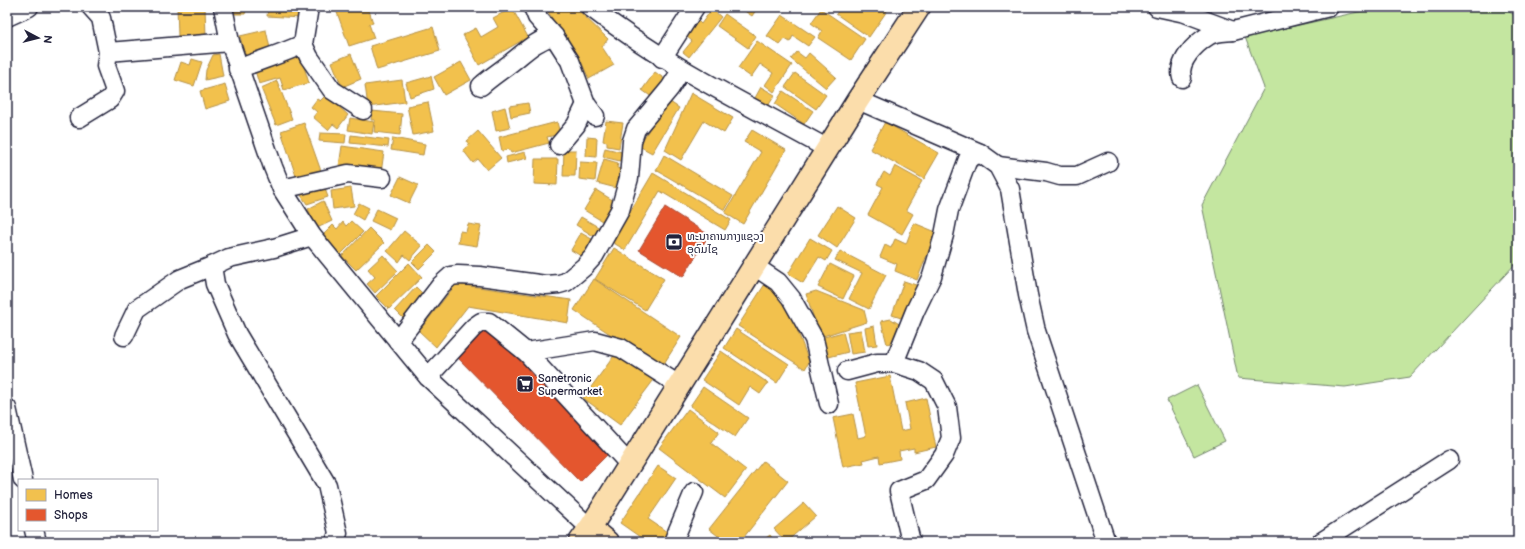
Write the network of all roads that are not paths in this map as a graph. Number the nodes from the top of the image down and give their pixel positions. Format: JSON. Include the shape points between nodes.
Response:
{"nodes":[{"id":1,"x":29,"y":7,"type":"edge"},
{"id":2,"x":91,"y":7,"type":"edge"},
{"id":3,"x":223,"y":7,"type":"edge"},
{"id":4,"x":309,"y":7,"type":"edge"},
{"id":5,"x":533,"y":7,"type":"edge"},
{"id":6,"x":590,"y":7,"type":"edge"},
{"id":7,"x":695,"y":7,"type":"edge"},
{"id":8,"x":919,"y":7,"type":"edge"},
{"id":9,"x":1157,"y":7,"type":"edge"},
{"id":10,"x":1329,"y":7,"type":"edge"},
{"id":11,"x":7,"y":17,"type":"edge"},
{"id":12,"x":1233,"y":31,"type":"junction"},
{"id":13,"x":554,"y":36,"type":"junction"},
{"id":14,"x":230,"y":42,"type":"junction"},
{"id":15,"x":303,"y":44,"type":"junction"},
{"id":16,"x":108,"y":52,"type":"junction"},
{"id":17,"x":662,"y":58,"type":"junction"},
{"id":18,"x":238,"y":69,"type":"junction"},
{"id":19,"x":682,"y":69,"type":"junction"},
{"id":20,"x":1182,"y":78,"type":"dead end"},
{"id":21,"x":481,"y":86,"type":"dead end"},
{"id":22,"x":858,"y":100,"type":"junction"},
{"id":23,"x":363,"y":110,"type":"dead end"},
{"id":24,"x":79,"y":118,"type":"dead end"},
{"id":25,"x":559,"y":145,"type":"dead end"},
{"id":26,"x":828,"y":148,"type":"junction"},
{"id":27,"x":980,"y":152,"type":"junction"},
{"id":28,"x":1108,"y":162,"type":"dead end"},
{"id":29,"x":998,"y":166,"type":"junction"},
{"id":30,"x":382,"y":178,"type":"dead end"},
{"id":31,"x":282,"y":189,"type":"junction"},
{"id":32,"x":312,"y":236,"type":"junction"},
{"id":33,"x":212,"y":266,"type":"junction"},
{"id":34,"x":754,"y":266,"type":"junction"},
{"id":35,"x":124,"y":336,"type":"dead end"},
{"id":36,"x":398,"y":341,"type":"junction"},
{"id":37,"x":526,"y":352,"type":"junction"},
{"id":38,"x":894,"y":363,"type":"junction"},
{"id":39,"x":847,"y":371,"type":"dead end"},
{"id":40,"x":428,"y":377,"type":"junction"},
{"id":41,"x":679,"y":385,"type":"junction"},
{"id":42,"x":829,"y":404,"type":"dead end"},
{"id":43,"x":7,"y":408,"type":"edge"},
{"id":44,"x":1449,"y":460,"type":"dead end"},
{"id":45,"x":630,"y":464,"type":"junction"},
{"id":46,"x":23,"y":479,"type":"edge"},
{"id":47,"x":694,"y":492,"type":"dead end"},
{"id":48,"x":34,"y":531,"type":"edge"},
{"id":49,"x":585,"y":535,"type":"edge"},
{"id":50,"x":37,"y":542,"type":"edge"},
{"id":51,"x":335,"y":542,"type":"edge"},
{"id":52,"x":607,"y":542,"type":"edge"},
{"id":53,"x":673,"y":542,"type":"edge"},
{"id":54,"x":911,"y":542,"type":"edge"},
{"id":55,"x":1106,"y":542,"type":"edge"},
{"id":56,"x":1320,"y":542,"type":"edge"}],
"edges":[{"from":1,"to":11,"type":"street"},
{"from":2,"to":16,"type":"street","via":[[101,18]]},
{"from":3,"to":14,"type":"street"},
{"from":4,"to":15,"type":"street"},
{"from":5,"to":13,"type":"street","via":[[537,17]]},
{"from":6,"to":17,"type":"street"},
{"from":7,"to":17,"type":"street"},
{"from":8,"to":22,"type":"main road"},
{"from":9,"to":12,"type":"street","via":[[1185,13]]},
{"from":10,"to":12,"type":"street"},
{"from":12,"to":20,"type":"street","via":[[1209,35],[1195,47],[1187,55],[1180,73]]},
{"from":13,"to":21,"type":"street","via":[[542,38]]},
{"from":13,"to":25,"type":"street","via":[[570,61],[590,110]]},
{"from":14,"to":16,"type":"street"},
{"from":14,"to":18,"type":"street"},
{"from":15,"to":18,"type":"street"},
{"from":15,"to":23,"type":"street","via":[[332,90]]},
{"from":16,"to":24,"type":"street","via":[[106,66],[115,91],[110,99]]},
{"from":17,"to":19,"type":"street"},
{"from":18,"to":31,"type":"street"},
{"from":19,"to":26,"type":"street"},
{"from":19,"to":36,"type":"street","via":[[670,88],[636,129],[632,142],[629,178],[620,210],[594,256],[584,267],[566,282],[546,285],[480,276],[451,276],[441,285]]},
{"from":22,"to":26,"type":"main road"},
{"from":22,"to":27,"type":"street"},
{"from":26,"to":34,"type":"main road"},
{"from":27,"to":29,"type":"street"},
{"from":27,"to":38,"type":"street","via":[[968,159],[949,210],[932,276]]},
{"from":28,"to":29,"type":"street","via":[[1077,176],[1060,176]]},
{"from":29,"to":55,"type":"street","via":[[1010,189],[1036,331]]},
{"from":30,"to":31,"type":"street","via":[[348,174]]},
{"from":31,"to":32,"type":"street"},
{"from":32,"to":33,"type":"street","via":[[229,258]]},
{"from":32,"to":36,"type":"street"},
{"from":33,"to":35,"type":"street","via":[[180,279],[137,309]]},
{"from":33,"to":51,"type":"street","via":[[215,284],[237,334],[327,485],[338,533]]},
{"from":34,"to":41,"type":"main road"},
{"from":34,"to":42,"type":"street","via":[[778,282],[791,298],[814,339]]},
{"from":36,"to":40,"type":"street"},
{"from":37,"to":40,"type":"street","via":[[496,326],[489,322],[481,322]]},
{"from":37,"to":41,"type":"street","via":[[595,341],[621,348]]},
{"from":37,"to":45,"type":"street"},
{"from":38,"to":39,"type":"street","via":[[877,363]]},
{"from":38,"to":54,"type":"street","via":[[919,371],[934,381],[947,407],[951,438],[944,455],[926,480],[899,491]]},
{"from":40,"to":49,"type":"street"},
{"from":41,"to":45,"type":"main road"},
{"from":43,"to":46,"type":"street"},
{"from":44,"to":56,"type":"street"},
{"from":45,"to":49,"type":"main road"},
{"from":47,"to":53,"type":"street"},
{"from":48,"to":50,"type":"street"},
{"from":49,"to":52,"type":"main road"}]}
